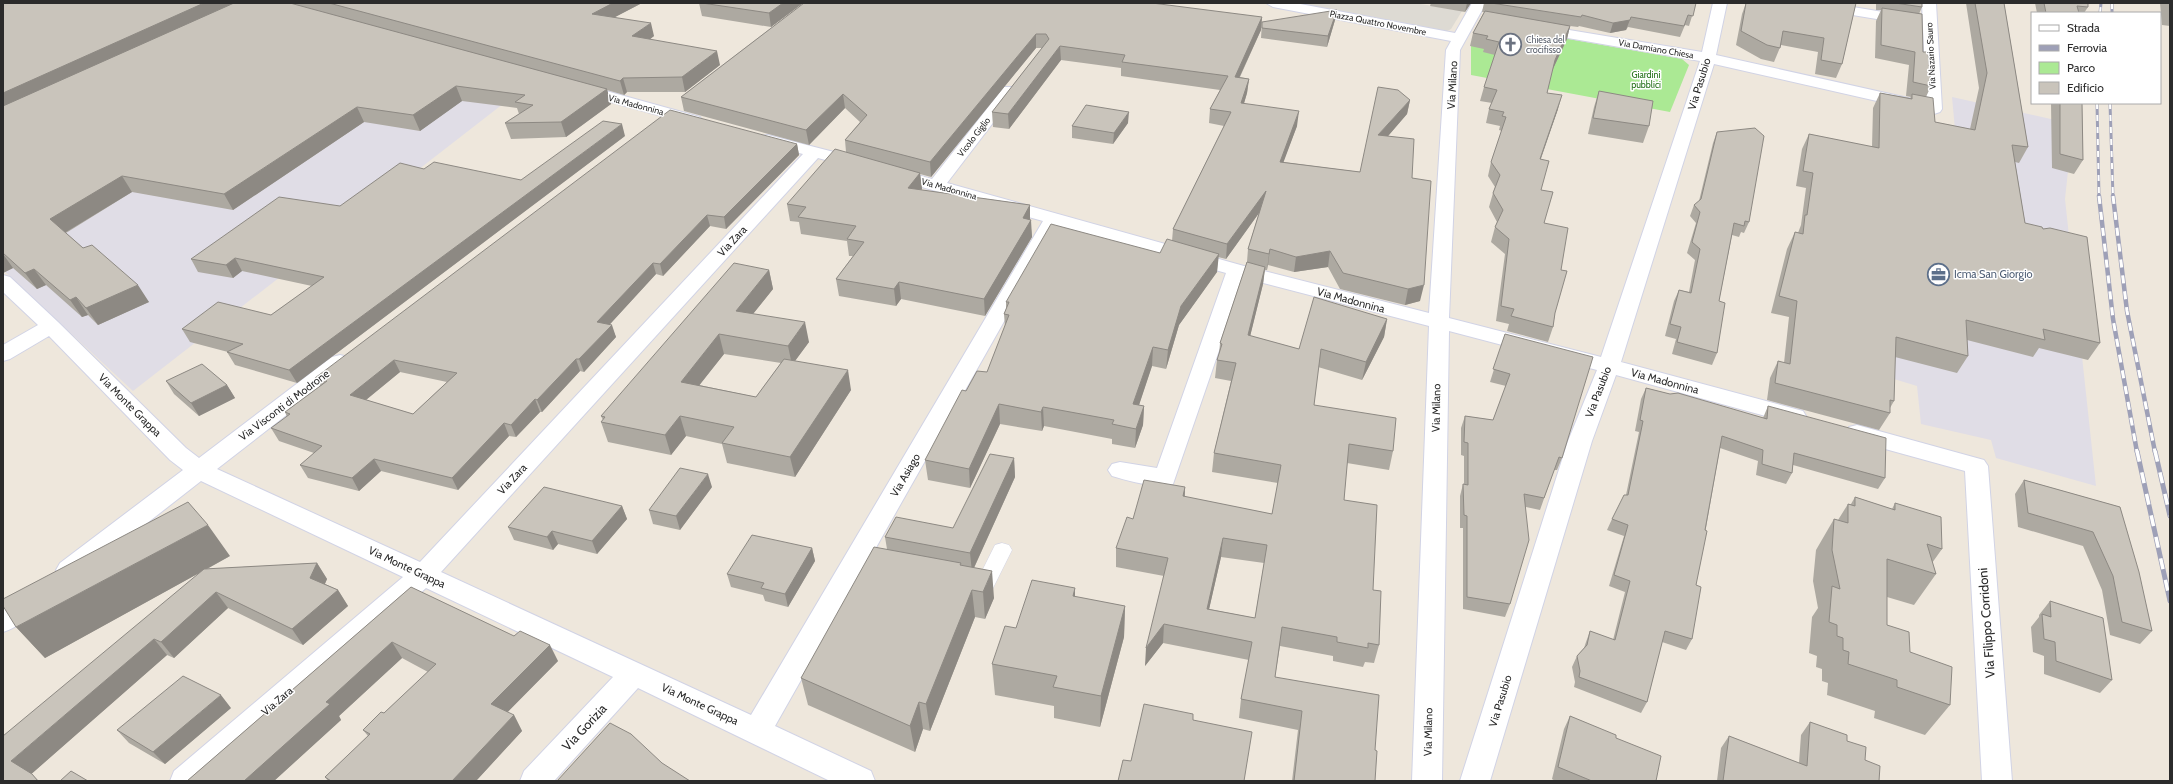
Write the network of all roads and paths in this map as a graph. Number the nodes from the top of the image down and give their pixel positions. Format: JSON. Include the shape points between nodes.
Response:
{"nodes":[{"id":1,"x":1273,"y":3,"type":"edge"},
{"id":2,"x":1479,"y":3,"type":"edge"},
{"id":3,"x":1720,"y":3,"type":"edge"},
{"id":4,"x":1804,"y":3,"type":"edge"},
{"id":5,"x":1929,"y":3,"type":"edge"},
{"id":6,"x":1471,"y":16,"type":"junction"},
{"id":7,"x":1486,"y":19,"type":"edge"},
{"id":8,"x":1930,"y":24,"type":"junction"},
{"id":9,"x":1524,"y":26,"type":"edge"},
{"id":10,"x":1460,"y":38,"type":"junction"},
{"id":11,"x":1708,"y":58,"type":"junction"},
{"id":12,"x":1022,"y":76,"type":"edge"},
{"id":13,"x":567,"y":86,"type":"edge"},
{"id":14,"x":674,"y":108,"type":"junction"},
{"id":15,"x":1934,"y":109,"type":"joint"},
{"id":16,"x":711,"y":125,"type":"edge"},
{"id":17,"x":648,"y":128,"type":"edge"},
{"id":18,"x":755,"y":136,"type":"edge"},
{"id":19,"x":814,"y":152,"type":"junction"},
{"id":20,"x":936,"y":184,"type":"junction"},
{"id":21,"x":1053,"y":219,"type":"junction"},
{"id":22,"x":1237,"y":270,"type":"junction"},
{"id":23,"x":3,"y":281,"type":"edge"},
{"id":24,"x":1439,"y":323,"type":"junction"},
{"id":25,"x":51,"y":326,"type":"junction"},
{"id":26,"x":357,"y":349,"type":"edge"},
{"id":27,"x":3,"y":354,"type":"edge"},
{"id":28,"x":1608,"y":366,"type":"junction"},
{"id":29,"x":1815,"y":422,"type":"edge"},
{"id":30,"x":1838,"y":428,"type":"edge"},
{"id":31,"x":199,"y":470,"type":"junction"},
{"id":32,"x":1120,"y":470,"type":"dead end"},
{"id":33,"x":1002,"y":550,"type":"dead end"},
{"id":34,"x":856,"y":560,"type":"junction"},
{"id":35,"x":878,"y":564,"type":"edge"},
{"id":36,"x":423,"y":575,"type":"junction"},
{"id":37,"x":955,"y":578,"type":"edge"},
{"id":38,"x":3,"y":621,"type":"edge"},
{"id":39,"x":634,"y":673,"type":"junction"},
{"id":40,"x":757,"y":731,"type":"junction"},
{"id":41,"x":185,"y":781,"type":"edge"},
{"id":42,"x":535,"y":781,"type":"edge"},
{"id":43,"x":860,"y":781,"type":"edge"},
{"id":44,"x":1427,"y":781,"type":"edge"},
{"id":45,"x":1475,"y":781,"type":"edge"},
{"id":46,"x":1997,"y":781,"type":"edge"}],
"edges":[{"from":1,"to":10,"type":"street","name":"Piazza Quattro Novembre"},
{"from":2,"to":6,"type":"street","name":"Via Milano"},
{"from":3,"to":11,"type":"street","name":"Via Pasubio"},
{"from":4,"to":8,"type":"street"},
{"from":5,"to":8,"type":"street","name":"Via Nazario Sauro"},
{"from":6,"to":7,"type":"street"},
{"from":6,"to":10,"type":"street","name":"Via Milano"},
{"from":8,"to":15,"type":"street","name":"Via Nazario Sauro"},
{"from":9,"to":11,"type":"street","name":"Via Damiano Chiesa"},
{"from":10,"to":24,"type":"street","name":"Via Milano","via":[[1453,50]]},
{"from":11,"to":15,"type":"street","name":"Via Damiano Chiesa"},
{"from":11,"to":28,"type":"street","name":"Via Pasubio"},
{"from":12,"to":20,"type":"street","name":"Vicolo Giglio"},
{"from":13,"to":14,"type":"street","name":"Via Madonnina"},
{"from":14,"to":16,"type":"street","name":"Via Madonnina"},
{"from":14,"to":17,"type":"street"},
{"from":18,"to":19,"type":"street","name":"Via Madonnina"},
{"from":19,"to":20,"type":"street","name":"Via Madonnina"},
{"from":19,"to":36,"type":"street","name":"Via Zara"},
{"from":20,"to":21,"type":"street","name":"Via Madonnina"},
{"from":21,"to":22,"type":"street","name":"Via Madonnina"},
{"from":21,"to":34,"type":"street","name":"Via Asiago"},
{"from":22,"to":24,"type":"street","name":"Via Madonnina"},
{"from":22,"to":32,"type":"street","via":[[1165,478]]},
{"from":23,"to":25,"type":"street","name":"Via Monte Grappa"},
{"from":24,"to":28,"type":"street","name":"Via Madonnina"},
{"from":24,"to":44,"type":"street","name":"Via Milano"},
{"from":25,"to":27,"type":"street"},
{"from":25,"to":31,"type":"street","name":"Via Monte Grappa","via":[[178,454]]},
{"from":26,"to":31,"type":"street","name":"Via Visconti di Modrone"},
{"from":28,"to":29,"type":"street","name":"Via Madonnina"},
{"from":28,"to":45,"type":"street","name":"Via Pasubio","via":[[1580,441]]},
{"from":30,"to":46,"type":"street","name":"Via Filippo Corridoni","via":[[1976,466]]},
{"from":31,"to":36,"type":"street","name":"Via Monte Grappa"},
{"from":31,"to":38,"type":"street","name":"Via Visconti di Modrone"},
{"from":33,"to":37,"type":"lane","via":[[985,584]]},
{"from":34,"to":35,"type":"lane"},
{"from":34,"to":40,"type":"street","name":"Via Asiago"},
{"from":36,"to":39,"type":"street","name":"Via Monte Grappa"},
{"from":36,"to":41,"type":"street","name":"Via Zara"},
{"from":39,"to":40,"type":"street","name":"Via Monte Grappa"},
{"from":39,"to":42,"type":"street","name":"Via Gorizia"},
{"from":40,"to":43,"type":"street","name":"Via Monte Grappa"}]}
